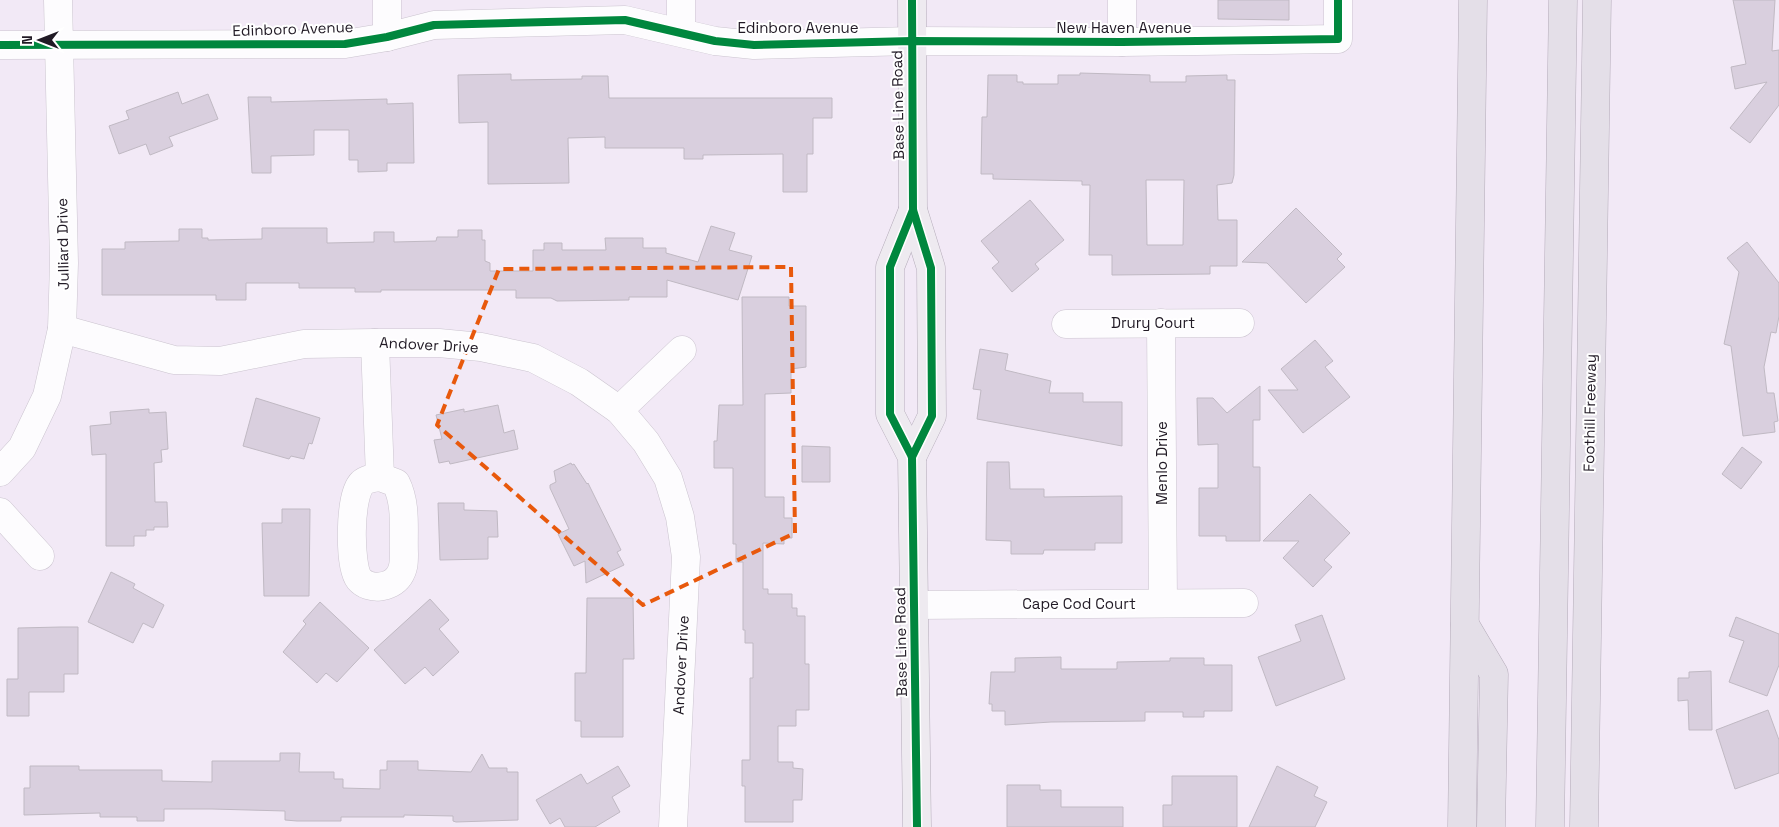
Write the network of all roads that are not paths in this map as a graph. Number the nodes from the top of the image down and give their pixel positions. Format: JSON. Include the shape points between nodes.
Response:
{"nodes":[{"id":1,"x":58,"y":0,"type":"edge"},
{"id":2,"x":387,"y":0,"type":"edge"},
{"id":3,"x":681,"y":0,"type":"edge"},
{"id":4,"x":912,"y":0,"type":"edge"},
{"id":5,"x":1122,"y":0,"type":"edge"},
{"id":6,"x":1338,"y":0,"type":"edge"},
{"id":7,"x":1472,"y":0,"type":"edge"},
{"id":8,"x":1563,"y":0,"type":"edge"},
{"id":9,"x":1597,"y":0,"type":"edge"},
{"id":10,"x":681,"y":31,"type":"junction"},
{"id":11,"x":388,"y":37,"type":"junction"},
{"id":12,"x":912,"y":41,"type":"junction"},
{"id":13,"x":1122,"y":42,"type":"junction"},
{"id":14,"x":0,"y":45,"type":"edge"},
{"id":15,"x":58,"y":46,"type":"junction"},
{"id":16,"x":913,"y":210,"type":"junction"},
{"id":17,"x":1161,"y":323,"type":"junction"},
{"id":18,"x":1240,"y":323,"type":"dead end"},
{"id":19,"x":1066,"y":324,"type":"dead end"},
{"id":20,"x":62,"y":330,"type":"junction"},
{"id":21,"x":375,"y":343,"type":"junction"},
{"id":22,"x":682,"y":350,"type":"dead end"},
{"id":23,"x":619,"y":410,"type":"junction"},
{"id":24,"x":912,"y":457,"type":"junction"},
{"id":25,"x":0,"y":472,"type":"edge"},
{"id":26,"x":380,"y":478,"type":"dead end"},
{"id":27,"x":0,"y":512,"type":"edge"},
{"id":28,"x":40,"y":556,"type":"dead end"},
{"id":29,"x":1163,"y":603,"type":"junction"},
{"id":30,"x":1244,"y":603,"type":"dead end"},
{"id":31,"x":914,"y":605,"type":"junction"},
{"id":32,"x":1464,"y":623,"type":"junction"},
{"id":33,"x":673,"y":827,"type":"edge"},
{"id":34,"x":917,"y":827,"type":"edge"},
{"id":35,"x":1462,"y":827,"type":"edge"},
{"id":36,"x":1491,"y":827,"type":"edge"},
{"id":37,"x":1550,"y":827,"type":"edge"},
{"id":38,"x":1584,"y":827,"type":"edge"}],
"edges":[{"from":1,"to":15,"type":"street","name":"Julliard Drive"},
{"from":2,"to":11,"type":"street"},
{"from":3,"to":10,"type":"street"},
{"from":4,"to":12,"type":"main road","name":"Base Line Road"},
{"from":5,"to":13,"type":"street"},
{"from":6,"to":13,"type":"street","name":"New Haven Avenue","via":[[1338,39]]},
{"from":7,"to":32,"type":"highway"},
{"from":8,"to":37,"type":"highway"},
{"from":9,"to":38,"type":"highway","name":"Foothill Freeway"},
{"from":10,"to":11,"type":"street","name":"Edinboro Avenue","via":[[625,20],[434,25]]},
{"from":10,"to":12,"type":"street","name":"Edinboro Avenue","via":[[716,41],[754,45]]},
{"from":11,"to":15,"type":"street","name":"Edinboro Avenue","via":[[345,44]]},
{"from":12,"to":13,"type":"street","name":"New Haven Avenue"},
{"from":12,"to":16,"type":"main road","name":"Base Line Road"},
{"from":14,"to":15,"type":"street","name":"Edinboro Avenue"},
{"from":15,"to":20,"type":"street","name":"Julliard Drive","via":[[64,263]]},
{"from":16,"to":24,"type":"main road","name":"Base Line Road","via":[[931,268],[932,416]]},
{"from":16,"to":24,"type":"main road","name":"Base Line Road","via":[[890,267],[890,414]]},
{"from":17,"to":18,"type":"street","name":"Drury Court"},
{"from":17,"to":19,"type":"street","name":"Drury Court"},
{"from":17,"to":29,"type":"street","name":"Menlo Drive"},
{"from":20,"to":21,"type":"street","name":"Andover Drive","via":[[174,360],[220,360],[304,344]]},
{"from":20,"to":25,"type":"street","name":"Julliard Drive","via":[[47,396],[22,448]]},
{"from":21,"to":23,"type":"street","name":"Andover Drive","via":[[439,343],[481,347],[533,358],[579,382]]},
{"from":21,"to":26,"type":"street"},
{"from":22,"to":23,"type":"street"},
{"from":23,"to":33,"type":"street","name":"Andover Drive","via":[[646,442],[668,478],[680,517],[686,556]]},
{"from":24,"to":31,"type":"main road","name":"Base Line Road"},
{"from":27,"to":28,"type":"street"},
{"from":29,"to":30,"type":"street","name":"Cape Cod Court"},
{"from":29,"to":31,"type":"street","name":"Cape Cod Court"},
{"from":31,"to":34,"type":"main road","name":"Base Line Road"},
{"from":32,"to":35,"type":"highway"},
{"from":32,"to":36,"type":"highway","via":[[1494,674]]}]}
